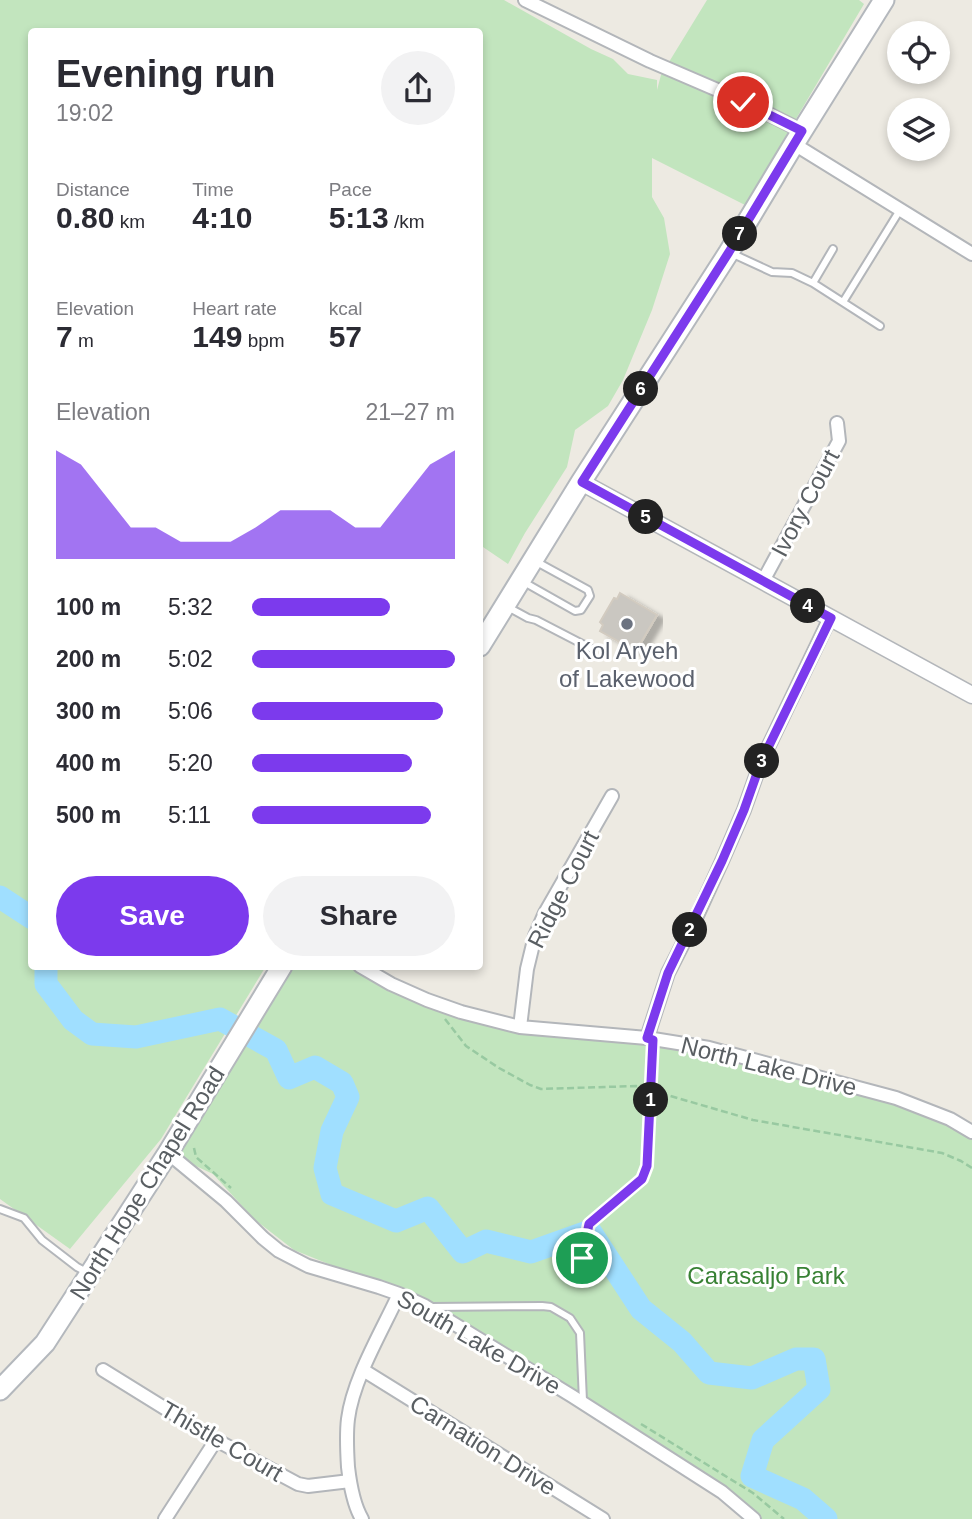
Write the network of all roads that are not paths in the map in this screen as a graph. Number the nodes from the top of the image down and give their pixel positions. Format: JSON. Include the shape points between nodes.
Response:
{"nodes":[{"id":1,"x":525,"y":0,"type":"edge"},
{"id":2,"x":883,"y":1,"type":"edge"},
{"id":3,"x":798,"y":137,"type":"junction"},
{"id":4,"x":900,"y":210,"type":"junction"},
{"id":5,"x":833,"y":249,"type":"dead end"},
{"id":6,"x":729,"y":252,"type":"junction"},
{"id":7,"x":972,"y":254,"type":"edge"},
{"id":8,"x":813,"y":283,"type":"junction"},
{"id":9,"x":843,"y":302,"type":"junction"},
{"id":10,"x":880,"y":326,"type":"dead end"},
{"id":11,"x":837,"y":423,"type":"dead end"},
{"id":12,"x":582,"y":482,"type":"junction"},
{"id":13,"x":533,"y":559,"type":"junction"},
{"id":14,"x":520,"y":580,"type":"junction"},
{"id":15,"x":763,"y":581,"type":"junction"},
{"id":16,"x":505,"y":606,"type":"junction"},
{"id":17,"x":831,"y":618,"type":"junction"},
{"id":18,"x":483,"y":641,"type":"edge"},
{"id":19,"x":592,"y":649,"type":"dead end"},
{"id":20,"x":972,"y":695,"type":"edge"},
{"id":21,"x":612,"y":796,"type":"dead end"},
{"id":22,"x":280,"y":970,"type":"edge"},
{"id":23,"x":367,"y":970,"type":"edge"},
{"id":24,"x":520,"y":1027,"type":"junction"},
{"id":25,"x":650,"y":1039,"type":"junction"},
{"id":26,"x":972,"y":1132,"type":"edge"},
{"id":27,"x":168,"y":1153,"type":"junction"},
{"id":28,"x":0,"y":1209,"type":"edge"},
{"id":29,"x":90,"y":1274,"type":"junction"},
{"id":30,"x":399,"y":1294,"type":"junction"},
{"id":31,"x":425,"y":1306,"type":"junction"},
{"id":32,"x":103,"y":1370,"type":"dead end"},
{"id":33,"x":363,"y":1370,"type":"junction"},
{"id":34,"x":0,"y":1390,"type":"edge"},
{"id":35,"x":583,"y":1403,"type":"junction"},
{"id":36,"x":216,"y":1440,"type":"junction"},
{"id":37,"x":350,"y":1481,"type":"junction"},
{"id":38,"x":165,"y":1519,"type":"edge"},
{"id":39,"x":362,"y":1519,"type":"edge"},
{"id":40,"x":603,"y":1519,"type":"edge"},
{"id":41,"x":754,"y":1519,"type":"edge"}],
"edges":[{"from":1,"to":3,"type":"street","via":[[743,102]]},
{"from":2,"to":3,"type":"main road"},
{"from":3,"to":4,"type":"street"},
{"from":3,"to":6,"type":"main road"},
{"from":4,"to":7,"type":"street"},
{"from":4,"to":9,"type":"lane"},
{"from":5,"to":8,"type":"lane"},
{"from":6,"to":8,"type":"lane","via":[[772,272],[792,273]]},
{"from":6,"to":12,"type":"main road"},
{"from":8,"to":9,"type":"lane"},
{"from":9,"to":10,"type":"lane"},
{"from":11,"to":15,"type":"street","name":"Ivory Court","via":[[839,441]]},
{"from":12,"to":13,"type":"main road"},
{"from":12,"to":15,"type":"street"},
{"from":13,"to":14,"type":"main road"},
{"from":13,"to":14,"type":"lane","via":[[588,590],[590,596],[581,610],[575,611]]},
{"from":14,"to":16,"type":"main road"},
{"from":15,"to":17,"type":"street"},
{"from":16,"to":18,"type":"main road"},
{"from":16,"to":19,"type":"lane"},
{"from":17,"to":20,"type":"street"},
{"from":17,"to":25,"type":"street","via":[[761,762],[722,861],[668,973]]},
{"from":21,"to":24,"type":"street","name":"Ridge Court","via":[[535,936]]},
{"from":22,"to":27,"type":"main road","name":"North Hope Chapel Road"},
{"from":23,"to":24,"type":"street","name":"North Lake Drive","via":[[433,1003]]},
{"from":24,"to":25,"type":"street","name":"North Lake Drive"},
{"from":25,"to":26,"type":"street","name":"North Lake Drive","via":[[709,1048],[896,1098]]},
{"from":27,"to":29,"type":"main road","name":"North Hope Chapel Road"},
{"from":27,"to":30,"type":"street","name":"South Lake Drive","via":[[279,1251],[308,1266]]},
{"from":28,"to":29,"type":"lane","via":[[24,1218],[42,1240]]},
{"from":29,"to":34,"type":"main road","name":"North Hope Chapel Road","via":[[45,1343]]},
{"from":30,"to":31,"type":"street","name":"South Lake Drive"},
{"from":30,"to":33,"type":"street"},
{"from":31,"to":35,"type":"street","name":"South Lake Drive"},
{"from":31,"to":35,"type":"lane","via":[[542,1306],[570,1318],[580,1333]]},
{"from":32,"to":36,"type":"street","name":"Thistle Court"},
{"from":33,"to":37,"type":"street","via":[[348,1416]]},
{"from":33,"to":40,"type":"street","name":"Carnation Drive"},
{"from":35,"to":41,"type":"street","name":"South Lake Drive","via":[[722,1492]]},
{"from":36,"to":37,"type":"street","name":"Thistle Court","via":[[298,1484]]},
{"from":36,"to":38,"type":"street"},
{"from":37,"to":39,"type":"street"}]}
